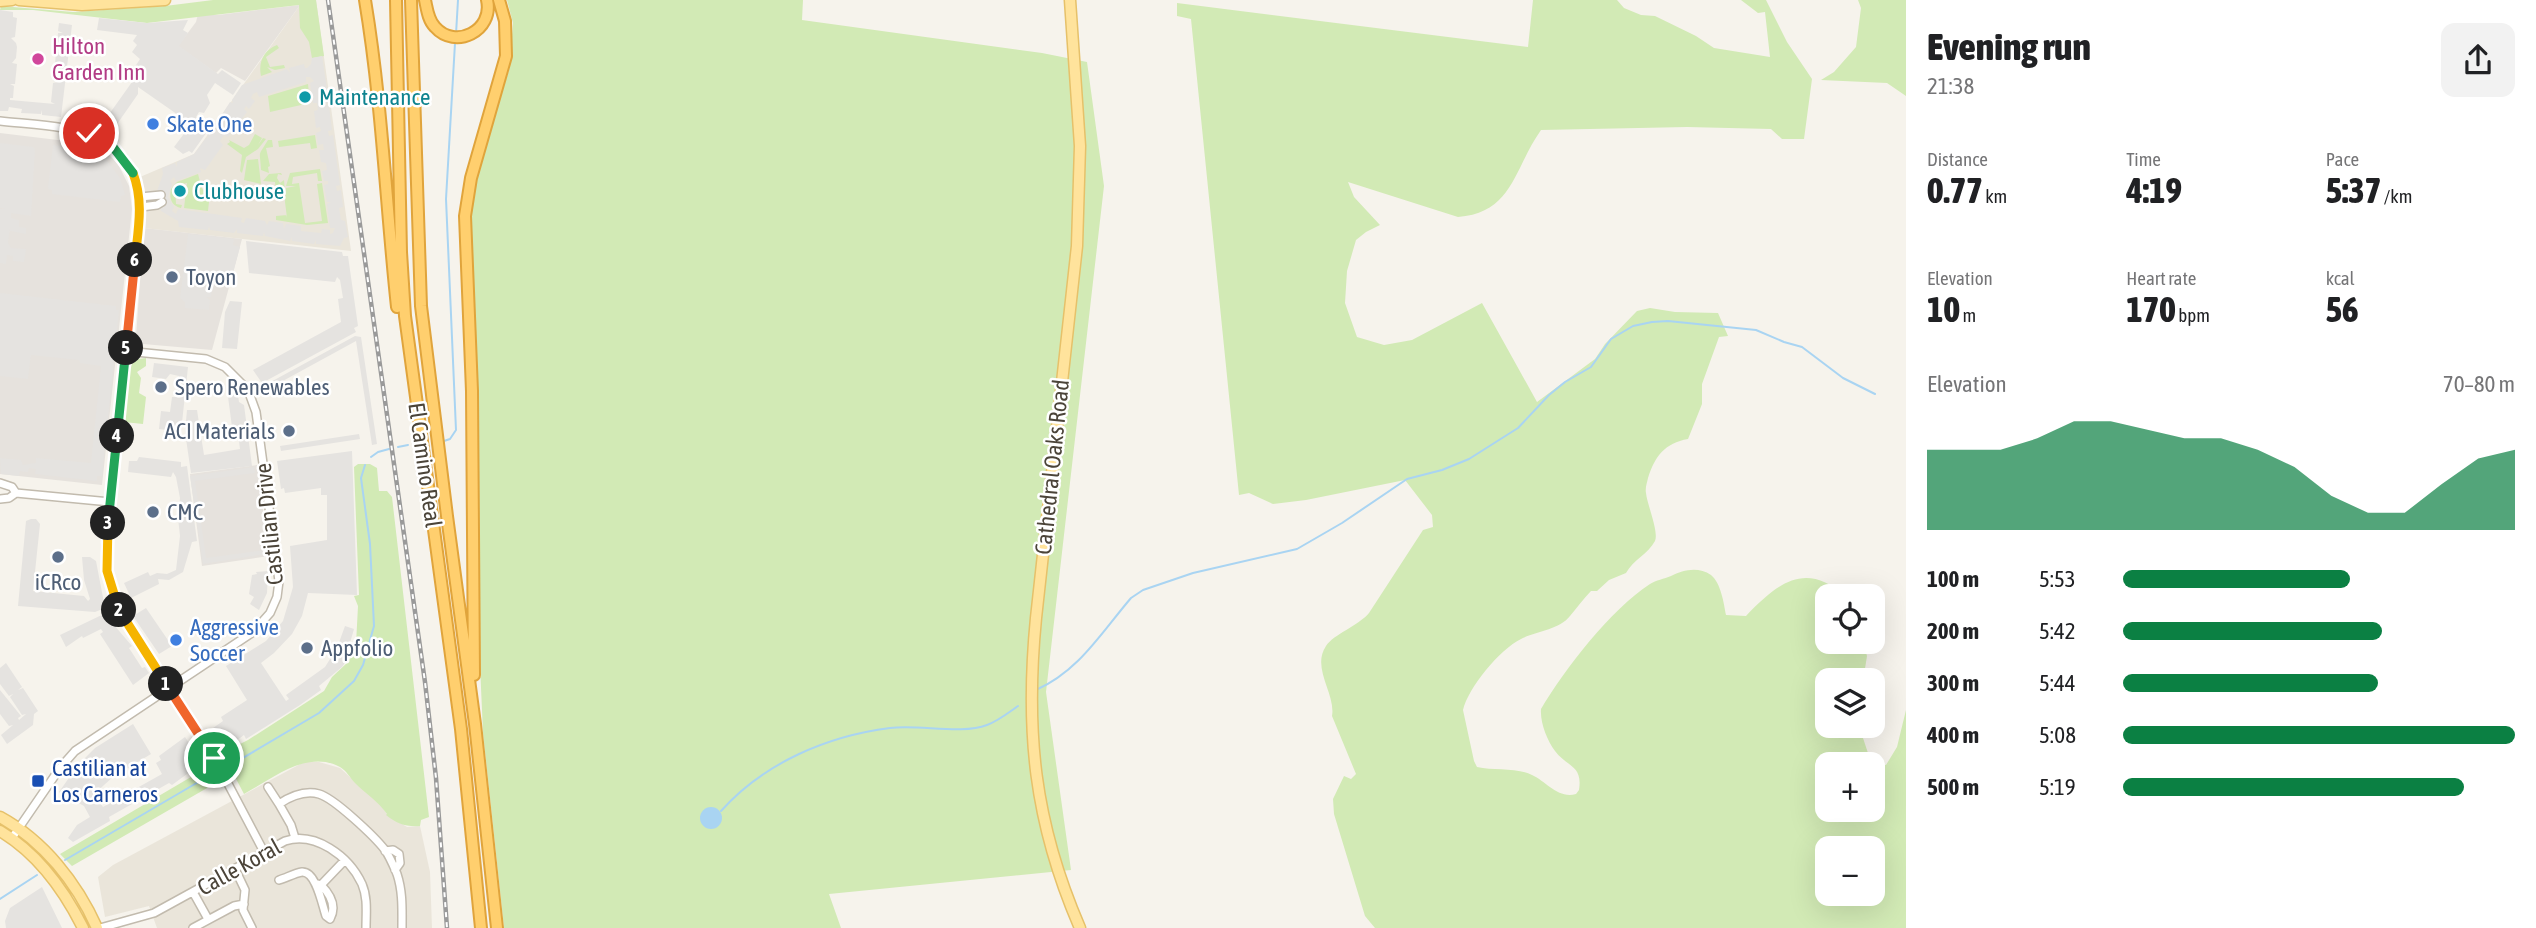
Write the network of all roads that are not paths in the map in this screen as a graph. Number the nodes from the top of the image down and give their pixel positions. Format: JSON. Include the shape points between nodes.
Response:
{"nodes":[{"id":1,"x":12,"y":0,"type":"edge"},
{"id":2,"x":19,"y":0,"type":"edge"},
{"id":3,"x":165,"y":0,"type":"edge"},
{"id":4,"x":365,"y":0,"type":"edge"},
{"id":5,"x":396,"y":0,"type":"edge"},
{"id":6,"x":411,"y":0,"type":"edge"},
{"id":7,"x":425,"y":0,"type":"edge"},
{"id":8,"x":487,"y":0,"type":"edge"},
{"id":9,"x":499,"y":0,"type":"edge"},
{"id":10,"x":1070,"y":0,"type":"edge"},
{"id":11,"x":0,"y":1,"type":"edge"},
{"id":12,"x":0,"y":121,"type":"edge"},
{"id":13,"x":140,"y":197,"type":"junction"},
{"id":14,"x":141,"y":207,"type":"junction"},
{"id":15,"x":126,"y":351,"type":"junction"},
{"id":16,"x":410,"y":367,"type":"junction"},
{"id":17,"x":0,"y":483,"type":"edge"},
{"id":18,"x":16,"y":493,"type":"junction"},
{"id":19,"x":0,"y":499,"type":"edge"},
{"id":20,"x":110,"y":502,"type":"junction"},
{"id":21,"x":169,"y":688,"type":"junction"},
{"id":22,"x":475,"y":724,"type":"junction"},
{"id":23,"x":268,"y":788,"type":"dead end"},
{"id":24,"x":279,"y":804,"type":"junction"},
{"id":25,"x":0,"y":817,"type":"edge"},
{"id":26,"x":0,"y":831,"type":"edge"},
{"id":27,"x":15,"y":833,"type":"junction"},
{"id":28,"x":295,"y":838,"type":"junction"},
{"id":29,"x":264,"y":852,"type":"junction"},
{"id":30,"x":344,"y":861,"type":"junction"},
{"id":31,"x":235,"y":869,"type":"junction"},
{"id":32,"x":279,"y":880,"type":"dead end"},
{"id":33,"x":319,"y":885,"type":"junction"},
{"id":34,"x":194,"y":892,"type":"junction"},
{"id":35,"x":244,"y":904,"type":"junction"},
{"id":36,"x":208,"y":919,"type":"junction"},
{"id":37,"x":83,"y":928,"type":"edge"},
{"id":38,"x":99,"y":928,"type":"edge"},
{"id":39,"x":193,"y":928,"type":"edge"},
{"id":40,"x":252,"y":928,"type":"edge"},
{"id":41,"x":332,"y":928,"type":"edge"},
{"id":42,"x":366,"y":928,"type":"edge"},
{"id":43,"x":402,"y":928,"type":"edge"},
{"id":44,"x":481,"y":928,"type":"edge"},
{"id":45,"x":497,"y":928,"type":"edge"},
{"id":46,"x":1080,"y":928,"type":"edge"}],
"edges":[{"from":1,"to":11,"type":"main road"},
{"from":2,"to":3,"type":"main road","via":[[82,5]]},
{"from":4,"to":16,"type":"highway","via":[[402,346]]},
{"from":5,"to":16,"type":"highway","name":"El Camino Real","via":[[401,252]]},
{"from":6,"to":22,"type":"highway","name":"El Camino Real","via":[[421,306]]},
{"from":7,"to":8,"type":"highway","via":[[433,26],[449,35],[464,36],[485,24]]},
{"from":9,"to":22,"type":"highway","via":[[506,56],[465,216],[472,391]]},
{"from":10,"to":46,"type":"main road","name":"Cathedral Oaks Road","via":[[1080,146],[1078,232],[1031,666],[1030,717],[1049,842]]},
{"from":12,"to":13,"type":"street","via":[[72,128],[97,137],[127,163]]},
{"from":13,"to":14,"type":"street"},
{"from":13,"to":14,"type":"street","via":[[161,198],[157,205]]},
{"from":14,"to":15,"type":"street"},
{"from":15,"to":20,"type":"street"},
{"from":15,"to":21,"type":"street","name":"Castilian Drive","via":[[206,359],[225,367],[244,384],[256,412],[279,575],[274,605],[262,624]]},
{"from":16,"to":44,"type":"highway","name":"El Camino Real","via":[[461,729]]},
{"from":17,"to":18,"type":"street"},
{"from":18,"to":19,"type":"street"},
{"from":18,"to":20,"type":"street"},
{"from":20,"to":21,"type":"street","via":[[106,556],[113,595]]},
{"from":21,"to":27,"type":"street","name":"Castilian Drive","via":[[75,751]]},
{"from":21,"to":29,"type":"street","via":[[215,759]]},
{"from":22,"to":45,"type":"highway","name":"El Camino Real"},
{"from":23,"to":24,"type":"street"},
{"from":24,"to":28,"type":"street"},
{"from":24,"to":43,"type":"street","via":[[300,794],[321,795],[336,803],[385,850],[399,854],[395,870]]},
{"from":25,"to":27,"type":"main road"},
{"from":26,"to":27,"type":"main road"},
{"from":27,"to":37,"type":"main road","via":[[64,892]]},
{"from":27,"to":38,"type":"main road","via":[[61,869]]},
{"from":28,"to":29,"type":"street","name":"Calle Koral"},
{"from":28,"to":30,"type":"street","name":"Calle Koral","via":[[315,840]]},
{"from":29,"to":31,"type":"street","name":"Calle Koral"},
{"from":30,"to":33,"type":"street"},
{"from":30,"to":42,"type":"street","name":"Calle Koral","via":[[362,885]]},
{"from":31,"to":34,"type":"street","name":"Calle Koral"},
{"from":31,"to":35,"type":"street","via":[[245,890]]},
{"from":32,"to":33,"type":"street","via":[[304,872]]},
{"from":33,"to":41,"type":"street"},
{"from":34,"to":36,"type":"street"},
{"from":34,"to":38,"type":"street","name":"Calle Koral","via":[[154,914]]},
{"from":35,"to":36,"type":"street"},
{"from":35,"to":40,"type":"street"},
{"from":36,"to":39,"type":"street"}]}
